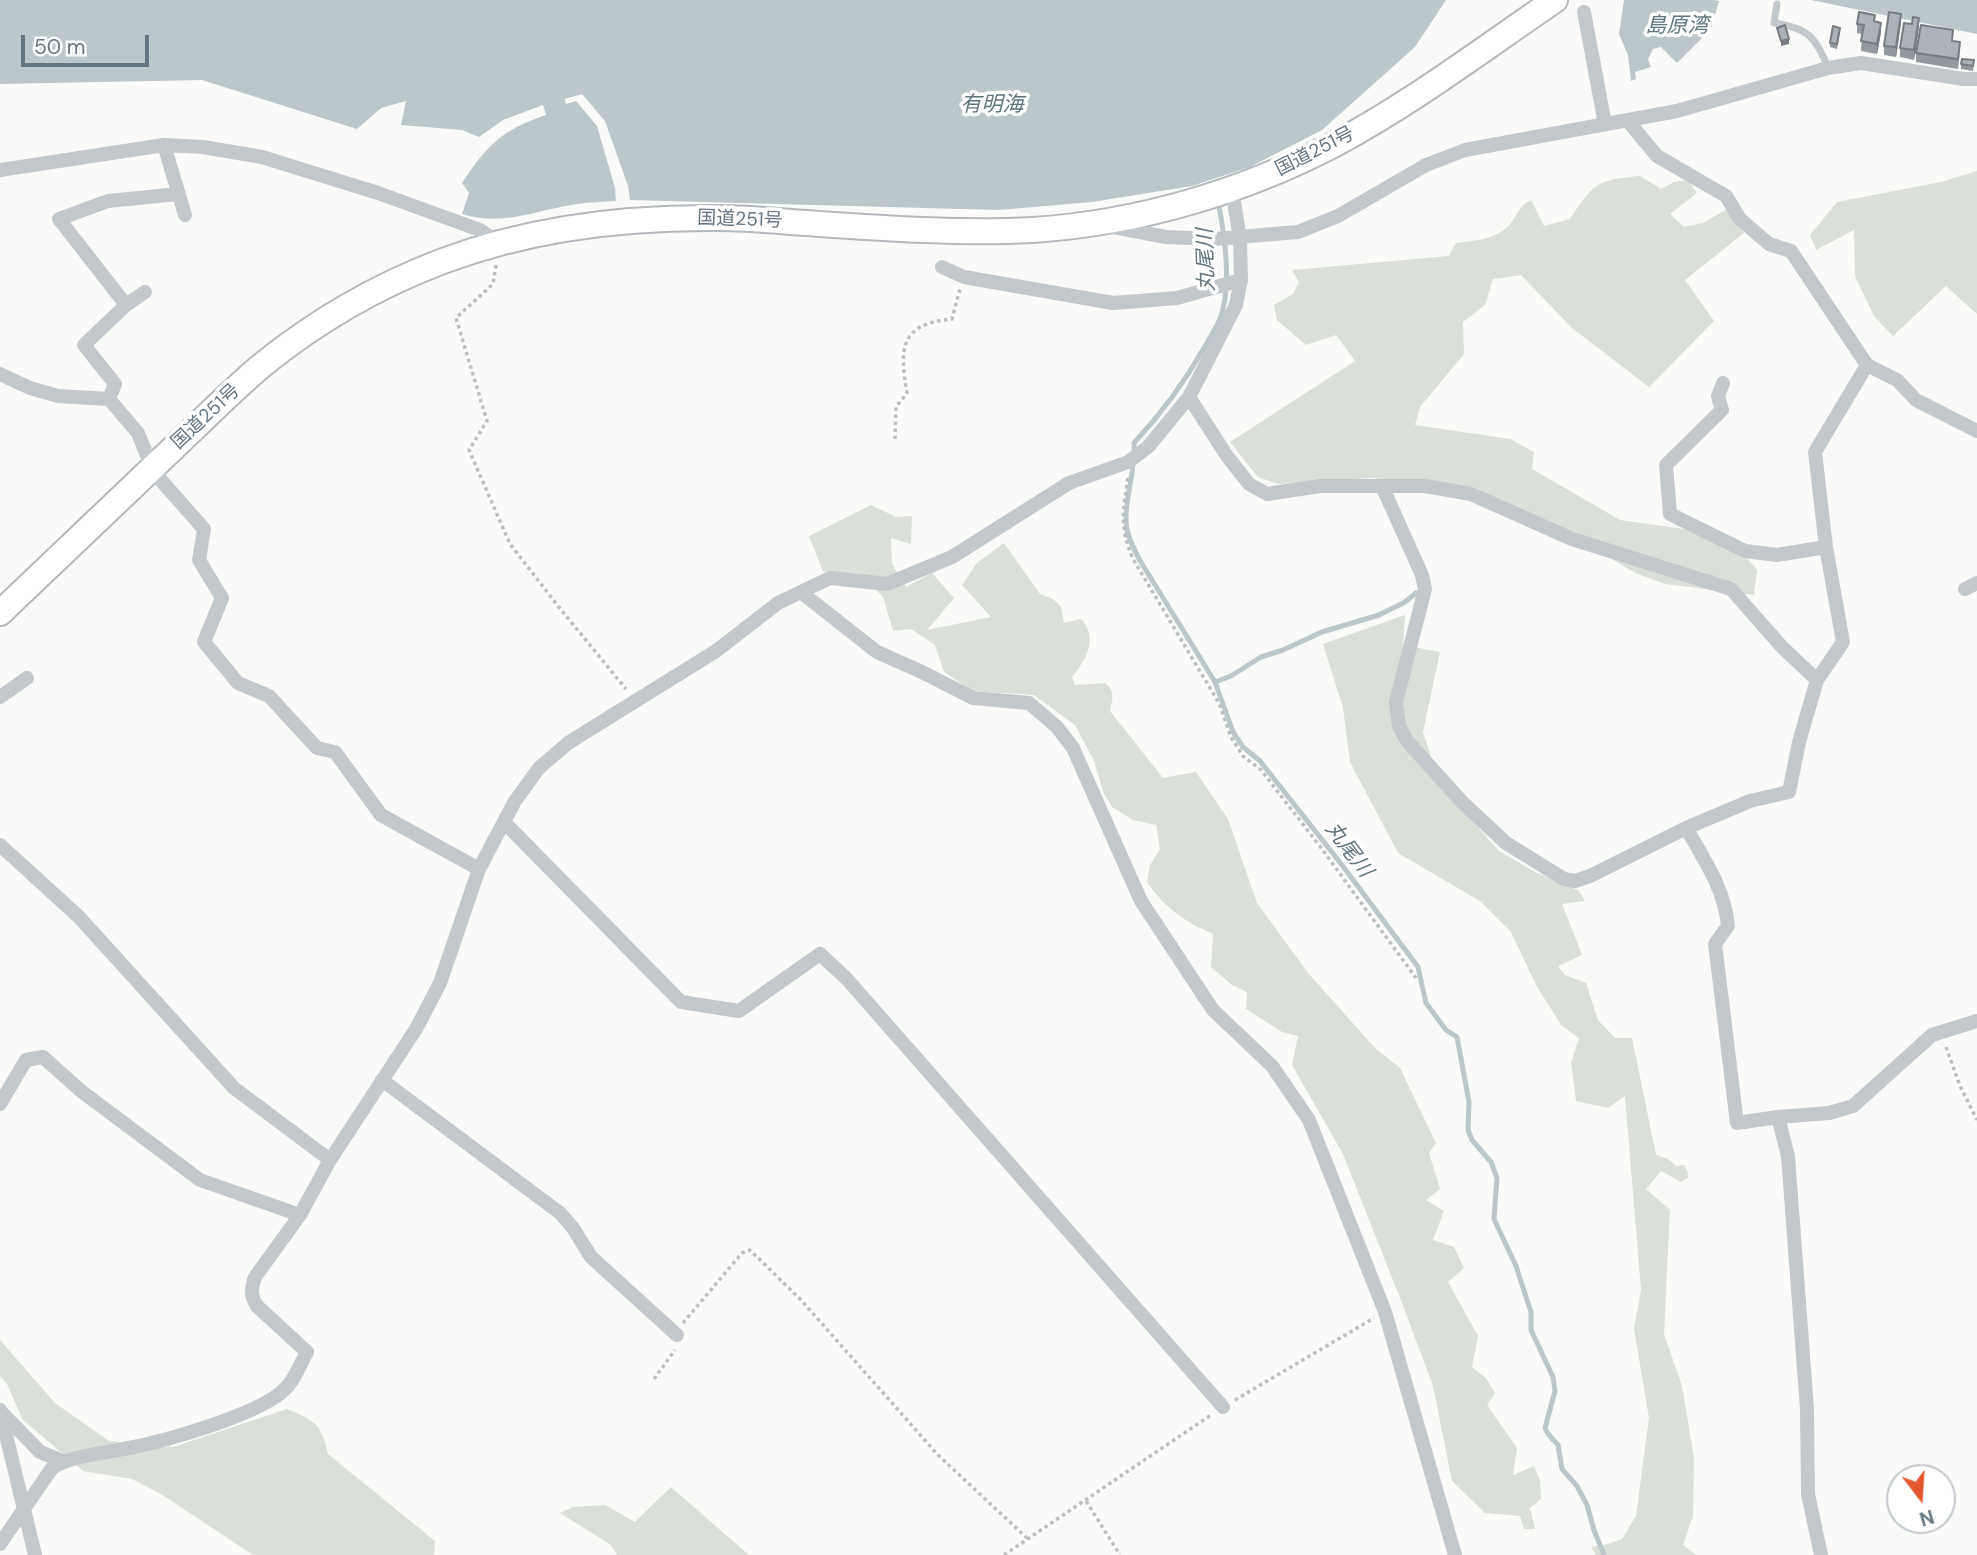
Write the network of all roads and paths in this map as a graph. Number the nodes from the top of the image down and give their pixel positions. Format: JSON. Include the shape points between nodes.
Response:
{"nodes":[{"id":1,"x":1555,"y":0,"type":"edge"},
{"id":2,"x":1777,"y":4,"type":"dead end"},
{"id":3,"x":1584,"y":12,"type":"dead end"},
{"id":4,"x":1828,"y":68,"type":"junction"},
{"id":5,"x":1977,"y":79,"type":"edge"},
{"id":6,"x":1627,"y":120,"type":"junction"},
{"id":7,"x":1605,"y":124,"type":"junction"},
{"id":8,"x":164,"y":145,"type":"junction"},
{"id":9,"x":0,"y":170,"type":"edge"},
{"id":10,"x":1222,"y":192,"type":"junction"},
{"id":11,"x":178,"y":194,"type":"junction"},
{"id":12,"x":185,"y":215,"type":"dead end"},
{"id":13,"x":1090,"y":223,"type":"junction"},
{"id":14,"x":1235,"y":239,"type":"junction"},
{"id":15,"x":500,"y":243,"type":"junction"},
{"id":16,"x":942,"y":267,"type":"dead end"},
{"id":17,"x":964,"y":277,"type":"junction"},
{"id":18,"x":1231,"y":282,"type":"junction"},
{"id":19,"x":145,"y":292,"type":"dead end"},
{"id":20,"x":126,"y":305,"type":"junction"},
{"id":21,"x":1867,"y":365,"type":"junction"},
{"id":22,"x":0,"y":374,"type":"edge"},
{"id":23,"x":1723,"y":383,"type":"dead end"},
{"id":24,"x":1189,"y":397,"type":"junction"},
{"id":25,"x":109,"y":400,"type":"junction"},
{"id":26,"x":1977,"y":431,"type":"edge"},
{"id":27,"x":895,"y":439,"type":"dead end"},
{"id":28,"x":1133,"y":458,"type":"junction"},
{"id":29,"x":152,"y":468,"type":"junction"},
{"id":30,"x":1382,"y":486,"type":"junction"},
{"id":31,"x":1826,"y":547,"type":"junction"},
{"id":32,"x":802,"y":593,"type":"junction"},
{"id":33,"x":0,"y":613,"type":"edge"},
{"id":34,"x":27,"y":678,"type":"dead end"},
{"id":35,"x":1817,"y":680,"type":"junction"},
{"id":36,"x":0,"y":697,"type":"edge"},
{"id":37,"x":637,"y":701,"type":"junction"},
{"id":38,"x":505,"y":822,"type":"junction"},
{"id":39,"x":1686,"y":828,"type":"junction"},
{"id":40,"x":0,"y":845,"type":"edge"},
{"id":41,"x":479,"y":869,"type":"junction"},
{"id":42,"x":1416,"y":978,"type":"dead end"},
{"id":43,"x":1977,"y":1021,"type":"edge"},
{"id":44,"x":1943,"y":1031,"type":"junction"},
{"id":45,"x":382,"y":1080,"type":"junction"},
{"id":46,"x":0,"y":1104,"type":"edge"},
{"id":47,"x":1779,"y":1117,"type":"junction"},
{"id":48,"x":1977,"y":1120,"type":"edge"},
{"id":49,"x":330,"y":1160,"type":"junction"},
{"id":50,"x":300,"y":1214,"type":"junction"},
{"id":51,"x":1385,"y":1312,"type":"junction"},
{"id":52,"x":677,"y":1335,"type":"junction"},
{"id":53,"x":654,"y":1379,"type":"dead end"},
{"id":54,"x":1223,"y":1407,"type":"junction"},
{"id":55,"x":1,"y":1411,"type":"edge"},
{"id":56,"x":63,"y":1461,"type":"junction"},
{"id":57,"x":1086,"y":1501,"type":"junction"},
{"id":58,"x":24,"y":1511,"type":"junction"},
{"id":59,"x":1028,"y":1539,"type":"junction"},
{"id":60,"x":0,"y":1544,"type":"edge"},
{"id":61,"x":35,"y":1555,"type":"edge"},
{"id":62,"x":1004,"y":1555,"type":"edge"},
{"id":63,"x":1120,"y":1555,"type":"edge"},
{"id":64,"x":1455,"y":1555,"type":"edge"},
{"id":65,"x":1821,"y":1555,"type":"edge"}],
"edges":[{"from":1,"to":10,"type":"highway","name":"国道251号","via":[[1372,122],[1287,167]]},
{"from":2,"to":4,"type":"lane","via":[[1774,23],[1793,26],[1818,42]]},
{"from":3,"to":7,"type":"street"},
{"from":4,"to":5,"type":"street","via":[[1861,63]]},
{"from":4,"to":6,"type":"street","via":[[1677,111]]},
{"from":6,"to":7,"type":"street"},
{"from":6,"to":21,"type":"street","via":[[1657,156],[1726,196],[1750,228],[1769,244],[1791,251]]},
{"from":7,"to":14,"type":"street","via":[[1465,150],[1426,165],[1338,216],[1298,232]]},
{"from":8,"to":9,"type":"street"},
{"from":8,"to":11,"type":"street"},
{"from":8,"to":15,"type":"street","via":[[262,157],[378,193],[480,230]]},
{"from":10,"to":13,"type":"highway","name":"国道251号"},
{"from":10,"to":14,"type":"street"},
{"from":11,"to":12,"type":"street"},
{"from":11,"to":20,"type":"street","via":[[108,201],[59,219]]},
{"from":13,"to":14,"type":"street","via":[[1166,237]]},
{"from":13,"to":15,"type":"highway","name":"国道251号","via":[[982,230],[721,218],[625,220]]},
{"from":14,"to":18,"type":"street"},
{"from":15,"to":29,"type":"highway","name":"国道251号","via":[[404,278],[308,331],[260,367]]},
{"from":15,"to":37,"type":"path","via":[[493,284],[456,318],[487,421],[469,450],[510,544]]},
{"from":16,"to":17,"type":"street"},
{"from":17,"to":18,"type":"street","via":[[1113,303],[1177,298]]},
{"from":17,"to":27,"type":"path","via":[[952,319],[915,330],[903,348],[907,393],[896,407]]},
{"from":18,"to":24,"type":"street","via":[[1236,305]]},
{"from":19,"to":20,"type":"street"},
{"from":20,"to":25,"type":"street","via":[[84,345],[115,384]]},
{"from":21,"to":26,"type":"street","via":[[1897,380],[1916,400]]},
{"from":21,"to":31,"type":"street","via":[[1815,452]]},
{"from":22,"to":25,"type":"street","via":[[58,396]]},
{"from":23,"to":31,"type":"street","via":[[1718,396],[1722,410],[1665,465],[1670,514],[1745,551],[1777,555]]},
{"from":24,"to":28,"type":"street","via":[[1148,447]]},
{"from":24,"to":30,"type":"street","via":[[1249,484],[1267,494],[1320,486]]},
{"from":25,"to":29,"type":"street","via":[[138,433]]},
{"from":28,"to":32,"type":"street","via":[[1069,483],[952,557],[887,584],[830,578]]},
{"from":28,"to":42,"type":"path","via":[[1122,520],[1133,559],[1219,703],[1243,755],[1261,770]]},
{"from":29,"to":33,"type":"highway","name":"国道251号"},
{"from":29,"to":41,"type":"street","via":[[204,529],[199,560],[222,598],[204,642],[237,683],[269,696],[317,748],[335,752],[381,815]]},
{"from":30,"to":35,"type":"street","via":[[1424,486],[1471,494],[1572,540],[1731,589]]},
{"from":30,"to":39,"type":"street","via":[[1425,589],[1396,702],[1399,726],[1463,803],[1506,843],[1564,879],[1575,881]]},
{"from":31,"to":35,"type":"street","via":[[1843,642]]},
{"from":32,"to":37,"type":"street","via":[[778,603],[716,651]]},
{"from":32,"to":51,"type":"street","via":[[877,652],[973,698],[1029,703],[1065,737],[1141,901],[1213,1010],[1272,1066],[1309,1120]]},
{"from":34,"to":36,"type":"street"},
{"from":35,"to":39,"type":"street","via":[[1789,792],[1749,801]]},
{"from":37,"to":38,"type":"street","via":[[568,743],[539,768]]},
{"from":38,"to":41,"type":"street"},
{"from":38,"to":54,"type":"street","via":[[681,1002],[738,1011],[820,954]]},
{"from":39,"to":47,"type":"street","via":[[1727,909],[1728,926],[1715,944],[1737,1123]]},
{"from":40,"to":49,"type":"street","via":[[79,917],[234,1088]]},
{"from":41,"to":45,"type":"street","via":[[440,983]]},
{"from":43,"to":44,"type":"street"},
{"from":44,"to":47,"type":"street","via":[[1932,1035],[1853,1106]]},
{"from":44,"to":48,"type":"path","via":[[1948,1055]]},
{"from":45,"to":49,"type":"street"},
{"from":45,"to":52,"type":"street","via":[[560,1213],[592,1257]]},
{"from":46,"to":50,"type":"street","via":[[26,1060],[43,1057],[80,1091],[200,1180]]},
{"from":47,"to":65,"type":"street","via":[[1788,1156],[1807,1409],[1808,1494]]},
{"from":49,"to":50,"type":"street"},
{"from":50,"to":56,"type":"street","via":[[251,1289],[257,1306],[307,1352],[288,1387],[259,1406],[190,1433]]},
{"from":51,"to":54,"type":"path"},
{"from":51,"to":64,"type":"street"},
{"from":52,"to":53,"type":"path","via":[[675,1353]]},
{"from":52,"to":59,"type":"path","via":[[742,1253],[750,1250],[801,1300],[938,1455]]},
{"from":54,"to":57,"type":"path"},
{"from":55,"to":56,"type":"street","via":[[40,1452]]},
{"from":55,"to":58,"type":"street"},
{"from":56,"to":58,"type":"street","via":[[52,1468]]},
{"from":57,"to":59,"type":"path"},
{"from":57,"to":63,"type":"path"},
{"from":58,"to":60,"type":"street"},
{"from":58,"to":61,"type":"street"},
{"from":59,"to":62,"type":"path"}]}
